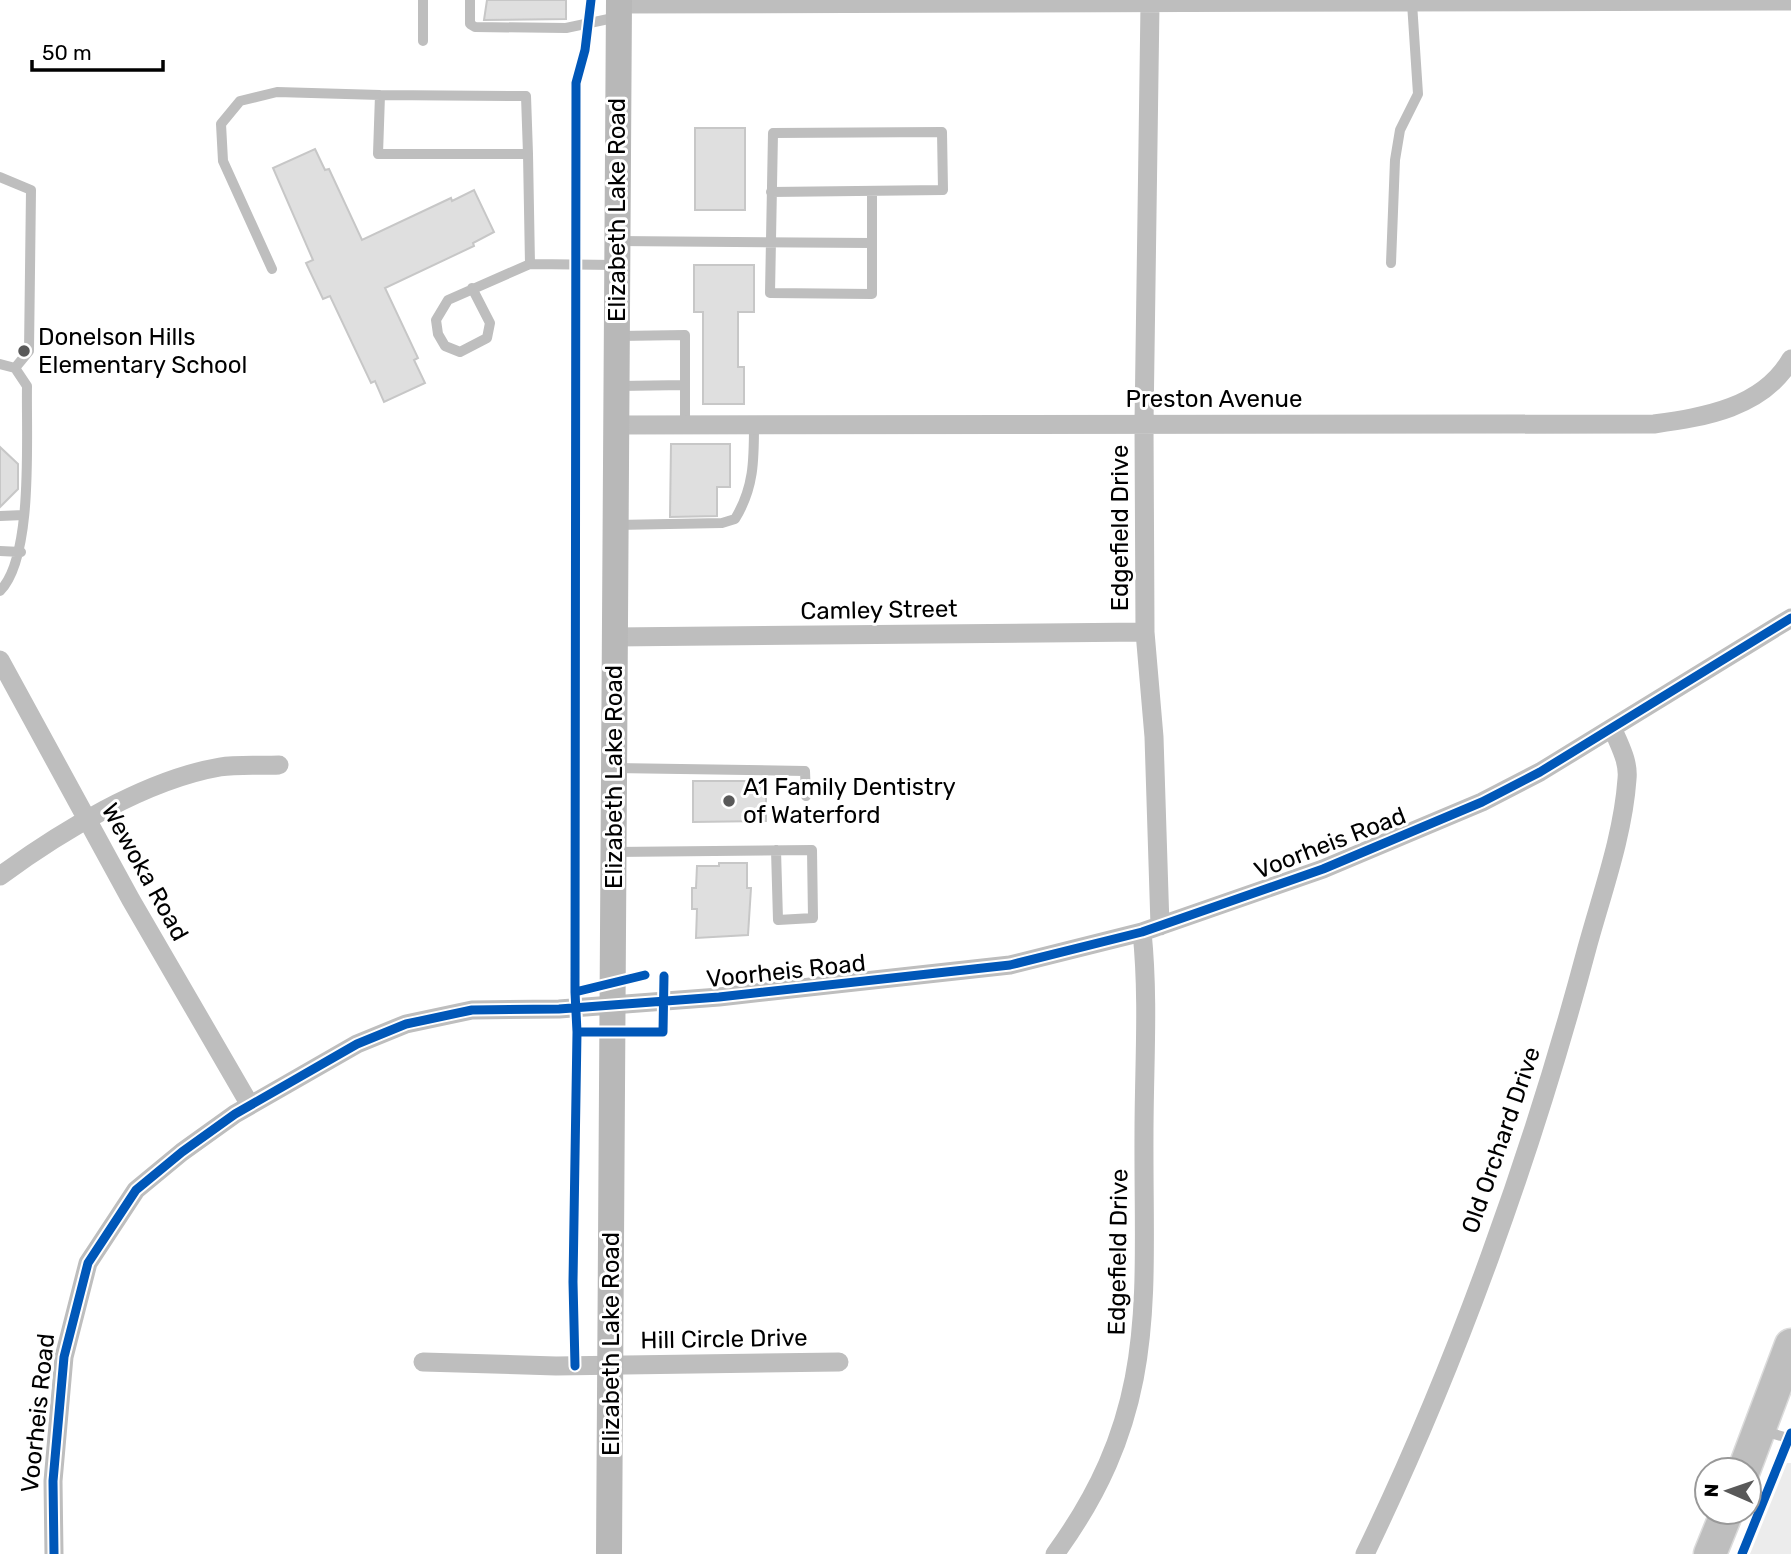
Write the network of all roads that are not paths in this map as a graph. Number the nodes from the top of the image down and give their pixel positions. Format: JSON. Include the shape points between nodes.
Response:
{"nodes":[{"id":1,"x":423,"y":0,"type":"edge"},
{"id":2,"x":470,"y":0,"type":"edge"},
{"id":3,"x":1791,"y":1,"type":"edge"},
{"id":4,"x":1412,"y":3,"type":"junction"},
{"id":5,"x":1150,"y":4,"type":"junction"},
{"id":6,"x":619,"y":7,"type":"edge"},
{"id":7,"x":423,"y":41,"type":"dead end"},
{"id":8,"x":380,"y":95,"type":"junction"},
{"id":9,"x":528,"y":154,"type":"junction"},
{"id":10,"x":0,"y":177,"type":"edge"},
{"id":11,"x":872,"y":191,"type":"junction"},
{"id":12,"x":771,"y":192,"type":"junction"},
{"id":13,"x":770,"y":242,"type":"junction"},
{"id":14,"x":872,"y":243,"type":"junction"},
{"id":15,"x":617,"y":253,"type":"junction"},
{"id":16,"x":1391,"y":263,"type":"dead end"},
{"id":17,"x":530,"y":264,"type":"junction"},
{"id":18,"x":272,"y":269,"type":"dead end"},
{"id":19,"x":472,"y":288,"type":"junction"},
{"id":20,"x":616,"y":336,"type":"junction"},
{"id":21,"x":1791,"y":359,"type":"edge"},
{"id":22,"x":0,"y":364,"type":"edge"},
{"id":23,"x":15,"y":368,"type":"junction"},
{"id":24,"x":685,"y":385,"type":"junction"},
{"id":25,"x":616,"y":386,"type":"junction"},
{"id":26,"x":1144,"y":424,"type":"junction"},
{"id":27,"x":616,"y":425,"type":"junction"},
{"id":28,"x":685,"y":425,"type":"junction"},
{"id":29,"x":754,"y":425,"type":"junction"},
{"id":30,"x":24,"y":515,"type":"junction"},
{"id":31,"x":0,"y":516,"type":"edge"},
{"id":32,"x":615,"y":525,"type":"junction"},
{"id":33,"x":0,"y":551,"type":"edge"},
{"id":34,"x":21,"y":551,"type":"junction"},
{"id":35,"x":0,"y":591,"type":"edge"},
{"id":36,"x":1791,"y":618,"type":"edge"},
{"id":37,"x":1145,"y":632,"type":"junction"},
{"id":38,"x":614,"y":637,"type":"junction"},
{"id":39,"x":0,"y":660,"type":"edge"},
{"id":40,"x":1613,"y":729,"type":"junction"},
{"id":41,"x":279,"y":765,"type":"dead end"},
{"id":42,"x":614,"y":768,"type":"junction"},
{"id":43,"x":806,"y":796,"type":"dead end"},
{"id":44,"x":88,"y":821,"type":"junction"},
{"id":45,"x":776,"y":850,"type":"junction"},
{"id":46,"x":613,"y":852,"type":"junction"},
{"id":47,"x":0,"y":876,"type":"edge"},
{"id":48,"x":1151,"y":929,"type":"junction"},
{"id":49,"x":613,"y":1006,"type":"junction"},
{"id":50,"x":250,"y":1105,"type":"junction"},
{"id":51,"x":1791,"y":1345,"type":"edge"},
{"id":52,"x":423,"y":1362,"type":"dead end"},
{"id":53,"x":839,"y":1362,"type":"dead end"},
{"id":54,"x":611,"y":1366,"type":"junction"},
{"id":55,"x":1760,"y":1429,"type":"junction"},
{"id":56,"x":1791,"y":1439,"type":"edge"},
{"id":57,"x":1749,"y":1456,"type":"edge"},
{"id":58,"x":1721,"y":1526,"type":"edge"},
{"id":59,"x":54,"y":1554,"type":"edge"},
{"id":60,"x":609,"y":1554,"type":"edge"},
{"id":61,"x":1055,"y":1554,"type":"edge"},
{"id":62,"x":1365,"y":1554,"type":"edge"},
{"id":63,"x":1710,"y":1554,"type":"edge"}],
"edges":[{"from":1,"to":7,"type":"lane"},
{"from":2,"to":6,"type":"lane","via":[[470,24],[475,27],[566,28]]},
{"from":3,"to":4,"type":"street"},
{"from":4,"to":5,"type":"street"},
{"from":4,"to":16,"type":"lane","via":[[1418,94],[1400,130],[1395,160]]},
{"from":5,"to":6,"type":"street"},
{"from":5,"to":26,"type":"street","name":"Edgefield Drive"},
{"from":6,"to":15,"type":"main road","name":"Elizabeth Lake Road"},
{"from":8,"to":9,"type":"lane","via":[[526,96]]},
{"from":8,"to":9,"type":"lane","via":[[378,154]]},
{"from":8,"to":18,"type":"lane","via":[[277,92],[240,101],[221,124],[223,161]]},
{"from":9,"to":17,"type":"lane"},
{"from":10,"to":23,"type":"lane","via":[[31,190],[29,351]]},
{"from":11,"to":12,"type":"lane"},
{"from":11,"to":12,"type":"lane","via":[[943,190],[942,132],[773,133]]},
{"from":11,"to":14,"type":"lane"},
{"from":12,"to":13,"type":"lane"},
{"from":13,"to":14,"type":"lane"},
{"from":13,"to":14,"type":"lane","via":[[770,293],[872,293]]},
{"from":13,"to":15,"type":"lane"},
{"from":15,"to":17,"type":"lane"},
{"from":15,"to":20,"type":"main road","name":"Elizabeth Lake Road"},
{"from":17,"to":19,"type":"lane"},
{"from":19,"to":19,"type":"lane","via":[[448,300],[436,320],[445,346],[460,352],[487,338],[490,323]]},
{"from":20,"to":24,"type":"lane","via":[[685,335]]},
{"from":20,"to":25,"type":"main road","name":"Elizabeth Lake Road"},
{"from":21,"to":26,"type":"street","name":"Preston Avenue","via":[[1757,395],[1716,415],[1654,424]]},
{"from":22,"to":23,"type":"lane"},
{"from":23,"to":30,"type":"lane","via":[[27,386]]},
{"from":24,"to":25,"type":"lane"},
{"from":24,"to":28,"type":"lane"},
{"from":25,"to":27,"type":"main road","name":"Elizabeth Lake Road"},
{"from":26,"to":29,"type":"street","name":"Preston Avenue"},
{"from":26,"to":37,"type":"street","name":"Edgefield Drive"},
{"from":27,"to":28,"type":"street","name":"Preston Avenue"},
{"from":27,"to":32,"type":"main road","name":"Elizabeth Lake Road"},
{"from":28,"to":29,"type":"street","name":"Preston Avenue"},
{"from":29,"to":32,"type":"lane","via":[[753,474],[735,519]]},
{"from":30,"to":31,"type":"lane"},
{"from":30,"to":34,"type":"lane"},
{"from":32,"to":38,"type":"main road","name":"Elizabeth Lake Road"},
{"from":33,"to":34,"type":"lane"},
{"from":34,"to":35,"type":"lane"},
{"from":36,"to":40,"type":"street","name":"Voorheis Road"},
{"from":37,"to":38,"type":"street","name":"Camley Street"},
{"from":37,"to":48,"type":"street","name":"Edgefield Drive","via":[[1154,737]]},
{"from":38,"to":42,"type":"main road","name":"Elizabeth Lake Road"},
{"from":39,"to":44,"type":"street","name":"Wewoka Road"},
{"from":40,"to":48,"type":"street","name":"Voorheis Road","via":[[1540,772],[1436,823],[1323,869]]},
{"from":40,"to":62,"type":"street","name":"Old Orchard Drive","via":[[1628,776],[1621,820],[1557,1053],[1487,1258],[1421,1430]]},
{"from":41,"to":44,"type":"street","via":[[220,767],[160,784]]},
{"from":42,"to":43,"type":"lane","via":[[805,771]]},
{"from":42,"to":46,"type":"main road","name":"Elizabeth Lake Road"},
{"from":44,"to":47,"type":"street"},
{"from":44,"to":50,"type":"street","name":"Wewoka Road"},
{"from":45,"to":45,"type":"lane","via":[[813,850],[813,918],[778,920]]},
{"from":45,"to":46,"type":"lane"},
{"from":46,"to":49,"type":"main road","name":"Elizabeth Lake Road"},
{"from":48,"to":49,"type":"street","name":"Voorheis Road","via":[[1010,965]]},
{"from":48,"to":61,"type":"street","name":"Edgefield Drive","via":[[1145,1267],[1138,1367],[1110,1461],[1097,1490]]},
{"from":49,"to":50,"type":"street","name":"Voorheis Road","via":[[472,1010],[406,1024],[357,1044]]},
{"from":49,"to":54,"type":"main road","name":"Elizabeth Lake Road"},
{"from":50,"to":59,"type":"street","name":"Voorheis Road","via":[[181,1152],[136,1190],[88,1263],[64,1357],[53,1481]]},
{"from":51,"to":55,"type":"highway"},
{"from":52,"to":54,"type":"street","name":"Hill Circle Drive"},
{"from":53,"to":54,"type":"street","name":"Hill Circle Drive"},
{"from":54,"to":60,"type":"main road","name":"Elizabeth Lake Road"},
{"from":55,"to":56,"type":"lane"},
{"from":55,"to":57,"type":"highway"},
{"from":58,"to":63,"type":"highway"}]}
